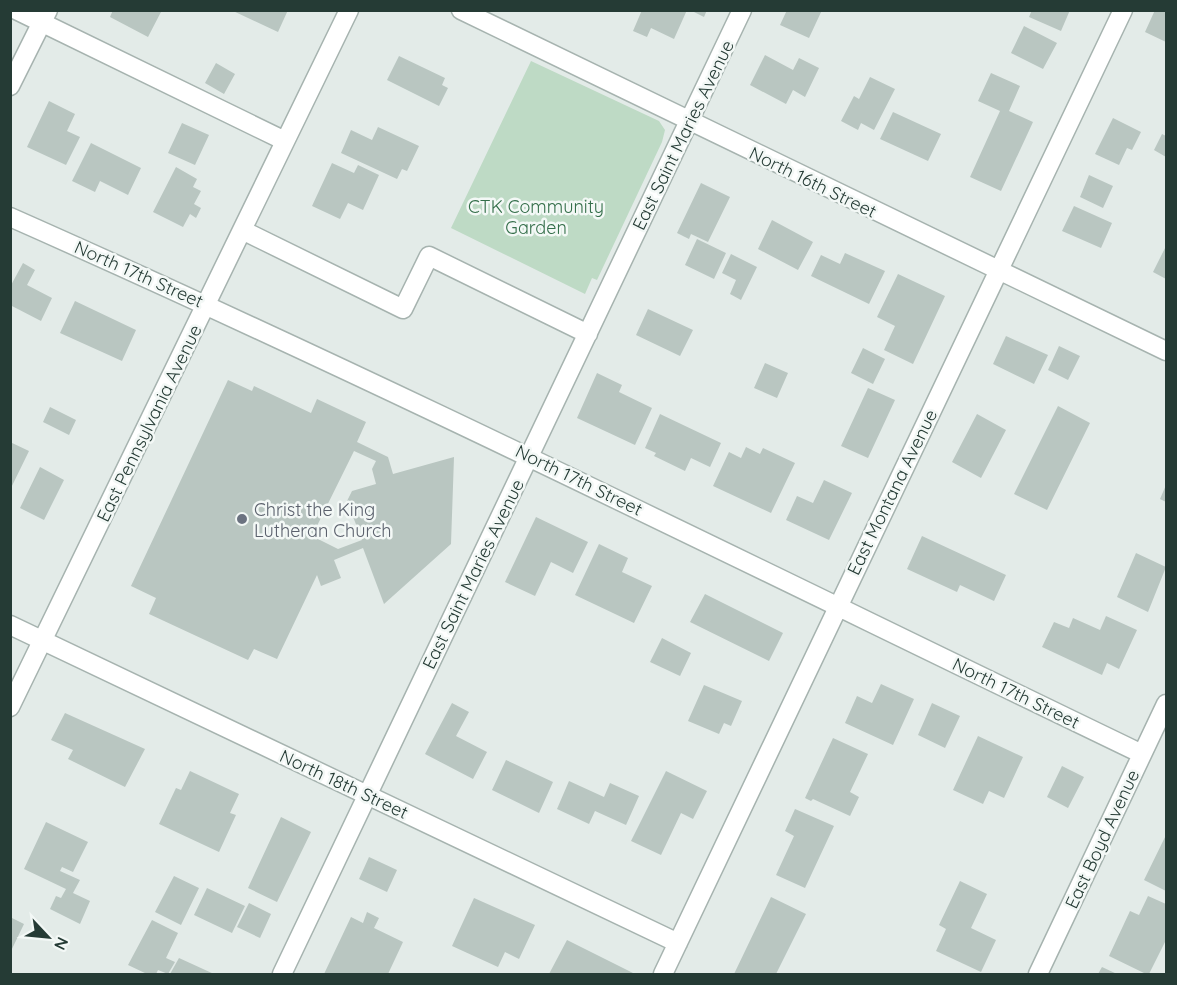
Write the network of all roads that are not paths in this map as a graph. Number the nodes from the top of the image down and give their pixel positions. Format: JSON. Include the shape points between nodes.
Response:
{"nodes":[{"id":1,"x":16,"y":10,"type":"edge"},
{"id":2,"x":349,"y":10,"type":"edge"},
{"id":3,"x":461,"y":10,"type":"edge"},
{"id":4,"x":742,"y":10,"type":"edge"},
{"id":5,"x":1123,"y":10,"type":"edge"},
{"id":6,"x":45,"y":17,"type":"edge"},
{"id":7,"x":10,"y":86,"type":"edge"},
{"id":8,"x":689,"y":122,"type":"junction"},
{"id":9,"x":285,"y":141,"type":"junction"},
{"id":10,"x":10,"y":217,"type":"edge"},
{"id":11,"x":242,"y":230,"type":"junction"},
{"id":12,"x":999,"y":270,"type":"junction"},
{"id":13,"x":207,"y":304,"type":"junction"},
{"id":14,"x":588,"y":334,"type":"junction"},
{"id":15,"x":1167,"y":351,"type":"edge"},
{"id":16,"x":530,"y":456,"type":"junction"},
{"id":17,"x":836,"y":607,"type":"junction"},
{"id":18,"x":10,"y":625,"type":"edge"},
{"id":19,"x":42,"y":640,"type":"junction"},
{"id":20,"x":1167,"y":704,"type":"edge"},
{"id":21,"x":10,"y":706,"type":"edge"},
{"id":22,"x":1142,"y":754,"type":"junction"},
{"id":23,"x":368,"y":794,"type":"junction"},
{"id":24,"x":678,"y":943,"type":"junction"},
{"id":25,"x":282,"y":975,"type":"edge"},
{"id":26,"x":663,"y":975,"type":"edge"},
{"id":27,"x":1038,"y":975,"type":"edge"}],
"edges":[{"from":1,"to":6,"type":"street"},
{"from":2,"to":9,"type":"street","name":"East Pennsylvania Avenue"},
{"from":3,"to":8,"type":"street","name":"North 16th Street"},
{"from":4,"to":8,"type":"street","name":"East Saint Maries Avenue"},
{"from":5,"to":12,"type":"street","name":"East Montana Avenue"},
{"from":6,"to":7,"type":"street"},
{"from":6,"to":9,"type":"street"},
{"from":8,"to":12,"type":"street","name":"North 16th Street"},
{"from":8,"to":14,"type":"street","name":"East Saint Maries Avenue"},
{"from":9,"to":11,"type":"street","name":"East Pennsylvania Avenue"},
{"from":10,"to":13,"type":"street","name":"North 17th Street"},
{"from":11,"to":13,"type":"street","name":"East Pennsylvania Avenue"},
{"from":11,"to":14,"type":"street","via":[[403,309],[429,256]]},
{"from":12,"to":15,"type":"street","name":"North 16th Street"},
{"from":12,"to":17,"type":"street","name":"East Montana Avenue"},
{"from":13,"to":16,"type":"street","name":"North 17th Street"},
{"from":13,"to":19,"type":"street","name":"East Pennsylvania Avenue"},
{"from":14,"to":16,"type":"street","name":"East Saint Maries Avenue"},
{"from":16,"to":17,"type":"street","name":"North 17th Street"},
{"from":16,"to":23,"type":"street","name":"East Saint Maries Avenue"},
{"from":17,"to":22,"type":"street","name":"North 17th Street"},
{"from":17,"to":24,"type":"street","name":"East Montana Avenue"},
{"from":18,"to":19,"type":"street","name":"North 18th Street"},
{"from":19,"to":21,"type":"street","name":"East Pennsylvania Avenue"},
{"from":19,"to":23,"type":"street","name":"North 18th Street"},
{"from":20,"to":22,"type":"street","name":"East Boyd Avenue"},
{"from":22,"to":27,"type":"street","name":"East Boyd Avenue"},
{"from":23,"to":24,"type":"street","name":"North 18th Street"},
{"from":23,"to":25,"type":"street","name":"East Saint Maries Avenue"},
{"from":24,"to":26,"type":"street","name":"East Montana Avenue"}]}
